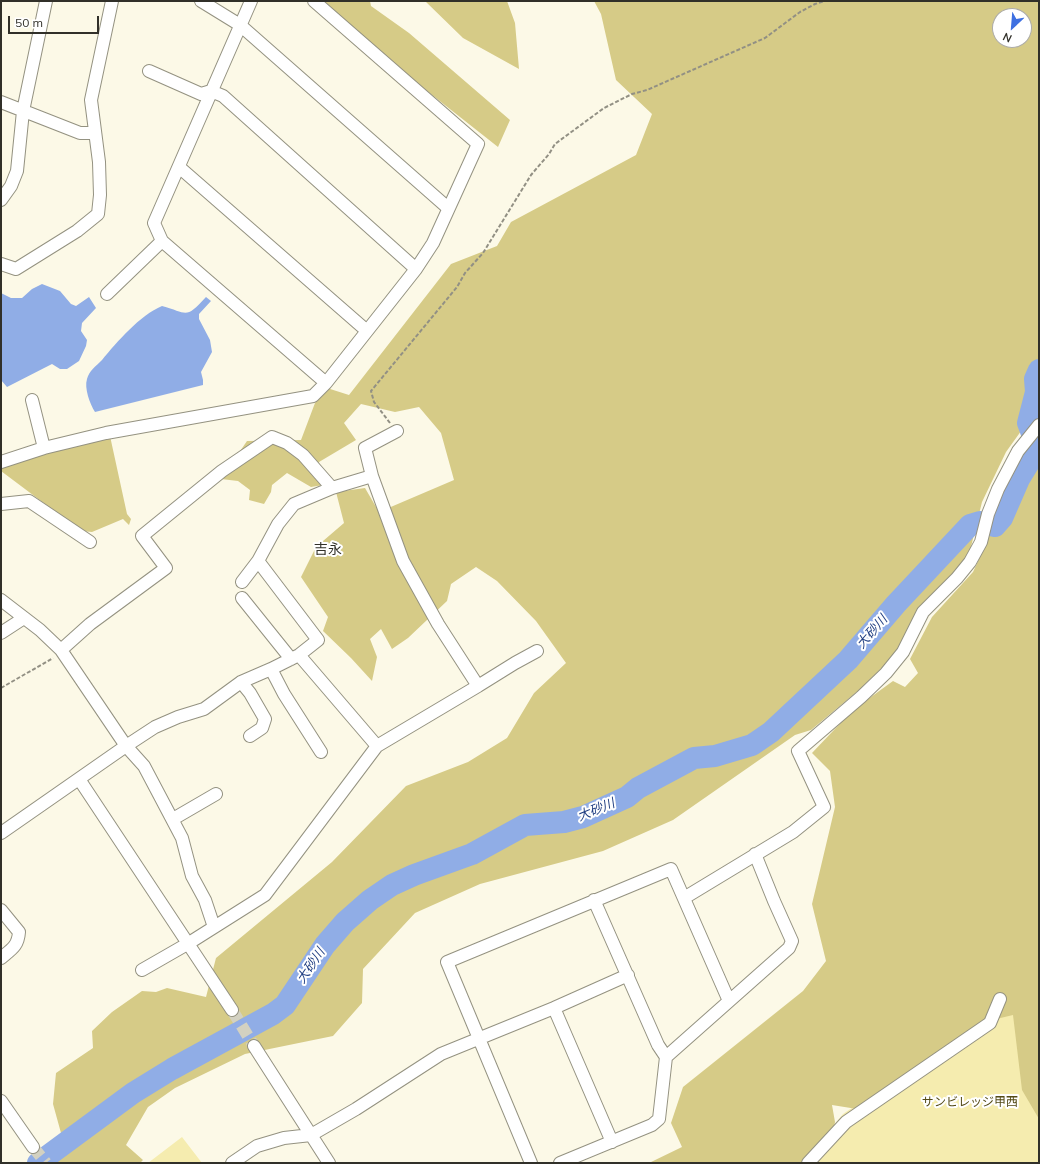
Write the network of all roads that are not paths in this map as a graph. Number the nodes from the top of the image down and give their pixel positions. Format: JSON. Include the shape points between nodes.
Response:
{"nodes":[{"id":1,"x":46,"y":1,"type":"edge"},
{"id":2,"x":112,"y":1,"type":"edge"},
{"id":3,"x":201,"y":1,"type":"edge"},
{"id":4,"x":250,"y":1,"type":"edge"},
{"id":5,"x":314,"y":1,"type":"edge"},
{"id":6,"x":240,"y":25,"type":"junction"},
{"id":7,"x":149,"y":71,"type":"dead end"},
{"id":8,"x":212,"y":91,"type":"junction"},
{"id":9,"x":1,"y":102,"type":"edge"},
{"id":10,"x":23,"y":111,"type":"junction"},
{"id":11,"x":95,"y":133,"type":"junction"},
{"id":12,"x":179,"y":167,"type":"junction"},
{"id":13,"x":1,"y":200,"type":"edge"},
{"id":14,"x":448,"y":208,"type":"junction"},
{"id":15,"x":162,"y":241,"type":"junction"},
{"id":16,"x":1,"y":264,"type":"edge"},
{"id":17,"x":416,"y":269,"type":"junction"},
{"id":18,"x":107,"y":294,"type":"dead end"},
{"id":19,"x":367,"y":331,"type":"junction"},
{"id":20,"x":326,"y":382,"type":"junction"},
{"id":21,"x":32,"y":400,"type":"dead end"},
{"id":22,"x":1039,"y":425,"type":"edge"},
{"id":23,"x":397,"y":431,"type":"road end"},
{"id":24,"x":44,"y":448,"type":"junction"},
{"id":25,"x":1,"y":462,"type":"edge"},
{"id":26,"x":372,"y":476,"type":"junction"},
{"id":27,"x":332,"y":488,"type":"junction"},
{"id":28,"x":1,"y":504,"type":"edge"},
{"id":29,"x":90,"y":542,"type":"dead end"},
{"id":30,"x":258,"y":561,"type":"junction"},
{"id":31,"x":242,"y":582,"type":"dead end"},
{"id":32,"x":242,"y":598,"type":"dead end"},
{"id":33,"x":1,"y":600,"type":"edge"},
{"id":34,"x":24,"y":618,"type":"junction"},
{"id":35,"x":1,"y":633,"type":"edge"},
{"id":36,"x":61,"y":650,"type":"junction"},
{"id":37,"x":537,"y":651,"type":"dead end"},
{"id":38,"x":295,"y":657,"type":"junction"},
{"id":39,"x":271,"y":669,"type":"junction"},
{"id":40,"x":241,"y":682,"type":"junction"},
{"id":41,"x":478,"y":686,"type":"junction"},
{"id":42,"x":250,"y":736,"type":"dead end"},
{"id":43,"x":126,"y":746,"type":"junction"},
{"id":44,"x":377,"y":746,"type":"junction"},
{"id":45,"x":321,"y":752,"type":"dead end"},
{"id":46,"x":79,"y":779,"type":"junction"},
{"id":47,"x":216,"y":794,"type":"dead end"},
{"id":48,"x":173,"y":819,"type":"junction"},
{"id":49,"x":1,"y":833,"type":"edge"},
{"id":50,"x":756,"y":854,"type":"junction"},
{"id":51,"x":684,"y":898,"type":"junction"},
{"id":52,"x":594,"y":900,"type":"junction"},
{"id":53,"x":1,"y":910,"type":"edge"},
{"id":54,"x":214,"y":927,"type":"junction"},
{"id":55,"x":189,"y":944,"type":"junction"},
{"id":56,"x":1,"y":958,"type":"edge"},
{"id":57,"x":142,"y":970,"type":"dead end"},
{"id":58,"x":628,"y":975,"type":"junction"},
{"id":59,"x":1000,"y":999,"type":"dead end"},
{"id":60,"x":730,"y":1001,"type":"junction"},
{"id":61,"x":554,"y":1008,"type":"junction"},
{"id":62,"x":232,"y":1010,"type":"tunnel mouth"},
{"id":63,"x":478,"y":1038,"type":"junction"},
{"id":64,"x":254,"y":1046,"type":"tunnel mouth"},
{"id":65,"x":666,"y":1057,"type":"junction"},
{"id":66,"x":1,"y":1101,"type":"edge"},
{"id":67,"x":311,"y":1135,"type":"junction"},
{"id":68,"x":612,"y":1142,"type":"junction"},
{"id":69,"x":33,"y":1147,"type":"tunnel mouth"},
{"id":70,"x":232,"y":1163,"type":"edge"},
{"id":71,"x":329,"y":1163,"type":"edge"},
{"id":72,"x":531,"y":1163,"type":"edge"},
{"id":73,"x":560,"y":1163,"type":"edge"},
{"id":74,"x":808,"y":1163,"type":"edge"}],
"edges":[{"from":1,"to":10,"type":"street"},
{"from":2,"to":11,"type":"street","via":[[91,100]]},
{"from":3,"to":6,"type":"street"},
{"from":4,"to":6,"type":"street"},
{"from":5,"to":14,"type":"street","via":[[478,144]]},
{"from":6,"to":8,"type":"street"},
{"from":6,"to":14,"type":"street"},
{"from":7,"to":8,"type":"street","via":[[201,94]]},
{"from":8,"to":12,"type":"street"},
{"from":8,"to":17,"type":"street","via":[[223,96]]},
{"from":9,"to":10,"type":"street"},
{"from":10,"to":11,"type":"street","via":[[80,133]]},
{"from":10,"to":13,"type":"street","via":[[17,170],[11,186]]},
{"from":11,"to":16,"type":"street","via":[[99,162],[98,214],[77,231],[16,269]]},
{"from":12,"to":15,"type":"street","via":[[154,223]]},
{"from":12,"to":19,"type":"street"},
{"from":14,"to":17,"type":"street","via":[[433,243]]},
{"from":15,"to":18,"type":"street"},
{"from":15,"to":20,"type":"street"},
{"from":17,"to":19,"type":"street"},
{"from":19,"to":20,"type":"street"},
{"from":20,"to":24,"type":"street","via":[[313,396],[106,433]]},
{"from":21,"to":24,"type":"street"},
{"from":22,"to":50,"type":"street","via":[[1018,451],[1001,482],[988,514],[981,542],[970,562],[923,612],[903,652],[886,673],[798,751],[824,807],[793,832]]},
{"from":23,"to":26,"type":"street","via":[[365,448]]},
{"from":24,"to":25,"type":"street"},
{"from":26,"to":27,"type":"street"},
{"from":26,"to":41,"type":"street","via":[[403,561],[438,624]]},
{"from":27,"to":30,"type":"street","via":[[294,504],[278,524]]},
{"from":27,"to":36,"type":"street","via":[[303,455],[288,443],[272,437],[222,471],[142,536],[166,568],[90,624]]},
{"from":28,"to":29,"type":"street","via":[[29,501]]},
{"from":30,"to":31,"type":"street"},
{"from":30,"to":38,"type":"street","via":[[318,640]]},
{"from":32,"to":38,"type":"street"},
{"from":33,"to":34,"type":"street"},
{"from":34,"to":35,"type":"street"},
{"from":34,"to":36,"type":"street"},
{"from":36,"to":43,"type":"street"},
{"from":37,"to":41,"type":"street"},
{"from":38,"to":39,"type":"street"},
{"from":38,"to":44,"type":"street"},
{"from":39,"to":40,"type":"street"},
{"from":39,"to":45,"type":"street"},
{"from":40,"to":42,"type":"street","via":[[265,719],[262,728]]},
{"from":40,"to":43,"type":"street","via":[[204,709],[155,727]]},
{"from":41,"to":44,"type":"street"},
{"from":43,"to":46,"type":"street"},
{"from":43,"to":48,"type":"street","via":[[144,766]]},
{"from":44,"to":54,"type":"street","via":[[265,895]]},
{"from":46,"to":49,"type":"street"},
{"from":46,"to":55,"type":"street"},
{"from":47,"to":48,"type":"street"},
{"from":48,"to":54,"type":"street","via":[[182,838],[192,876],[205,900]]},
{"from":50,"to":51,"type":"street"},
{"from":50,"to":60,"type":"street","via":[[792,941],[789,948]]},
{"from":51,"to":52,"type":"street","via":[[671,869]]},
{"from":51,"to":60,"type":"street"},
{"from":52,"to":58,"type":"street"},
{"from":52,"to":63,"type":"street","via":[[447,962]]},
{"from":53,"to":56,"type":"street","via":[[19,932],[19,940],[14,948]]},
{"from":54,"to":55,"type":"street"},
{"from":55,"to":57,"type":"street"},
{"from":55,"to":62,"type":"street"},
{"from":58,"to":61,"type":"street"},
{"from":58,"to":65,"type":"street","via":[[658,1045]]},
{"from":59,"to":74,"type":"street","via":[[990,1023],[846,1122]]},
{"from":60,"to":65,"type":"street"},
{"from":61,"to":63,"type":"street"},
{"from":61,"to":68,"type":"street"},
{"from":63,"to":67,"type":"street","via":[[441,1054]]},
{"from":63,"to":72,"type":"street"},
{"from":64,"to":67,"type":"street"},
{"from":65,"to":68,"type":"street","via":[[659,1119],[652,1125]]},
{"from":66,"to":69,"type":"street"},
{"from":67,"to":70,"type":"street","via":[[284,1138],[257,1146]]},
{"from":67,"to":71,"type":"street"},
{"from":68,"to":73,"type":"street"}]}
